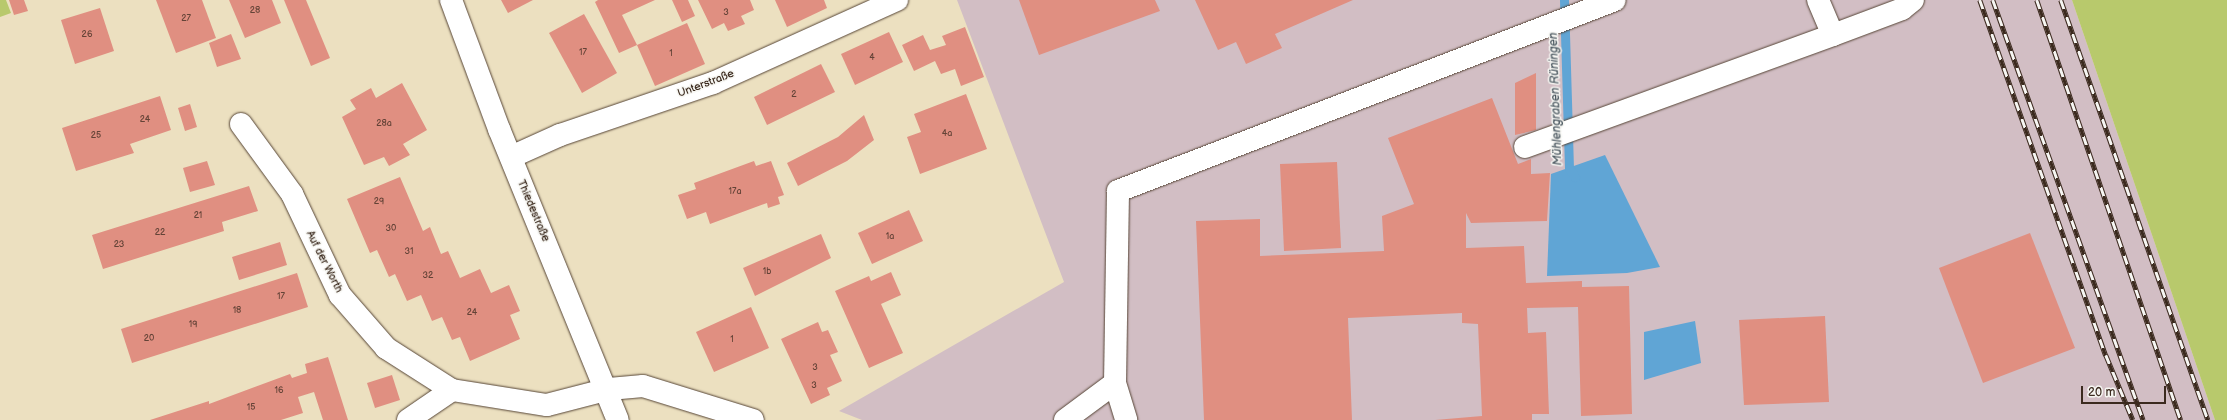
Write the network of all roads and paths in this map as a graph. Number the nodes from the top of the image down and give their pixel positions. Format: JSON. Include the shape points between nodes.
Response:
{"nodes":[{"id":1,"x":451,"y":0,"type":"edge"},
{"id":2,"x":897,"y":0,"type":"edge"},
{"id":3,"x":1818,"y":0,"type":"edge"},
{"id":4,"x":1913,"y":0,"type":"edge"},
{"id":5,"x":1610,"y":2,"type":"edge"},
{"id":6,"x":1833,"y":35,"type":"junction"},
{"id":7,"x":241,"y":124,"type":"dead end"},
{"id":8,"x":1532,"y":144,"type":"dead end"},
{"id":9,"x":511,"y":157,"type":"junction"},
{"id":10,"x":1115,"y":383,"type":"junction"},
{"id":11,"x":609,"y":389,"type":"junction"},
{"id":12,"x":452,"y":390,"type":"junction"},
{"id":13,"x":408,"y":420,"type":"edge"},
{"id":14,"x":618,"y":420,"type":"edge"},
{"id":15,"x":752,"y":420,"type":"edge"},
{"id":16,"x":1065,"y":420,"type":"edge"},
{"id":17,"x":1126,"y":420,"type":"edge"}],
"edges":[{"from":1,"to":9,"type":"street","name":"Thiedestraße"},
{"from":2,"to":9,"type":"street","name":"Unterstraße","via":[[713,83],[560,135]]},
{"from":3,"to":6,"type":"street"},
{"from":4,"to":6,"type":"street","via":[[1902,9]]},
{"from":5,"to":10,"type":"street","via":[[1118,191]]},
{"from":6,"to":8,"type":"street"},
{"from":7,"to":12,"type":"street","name":"Auf der Worth","via":[[292,194],[340,296],[386,348]]},
{"from":9,"to":11,"type":"street","name":"Thiedestraße"},
{"from":10,"to":16,"type":"street"},
{"from":10,"to":17,"type":"street"},
{"from":11,"to":12,"type":"street","name":"Auf der Worth","via":[[547,405]]},
{"from":11,"to":14,"type":"street","name":"Thiedestraße"},
{"from":11,"to":15,"type":"street","name":"Auf der Worth","via":[[643,386]]},
{"from":12,"to":13,"type":"street"}]}
